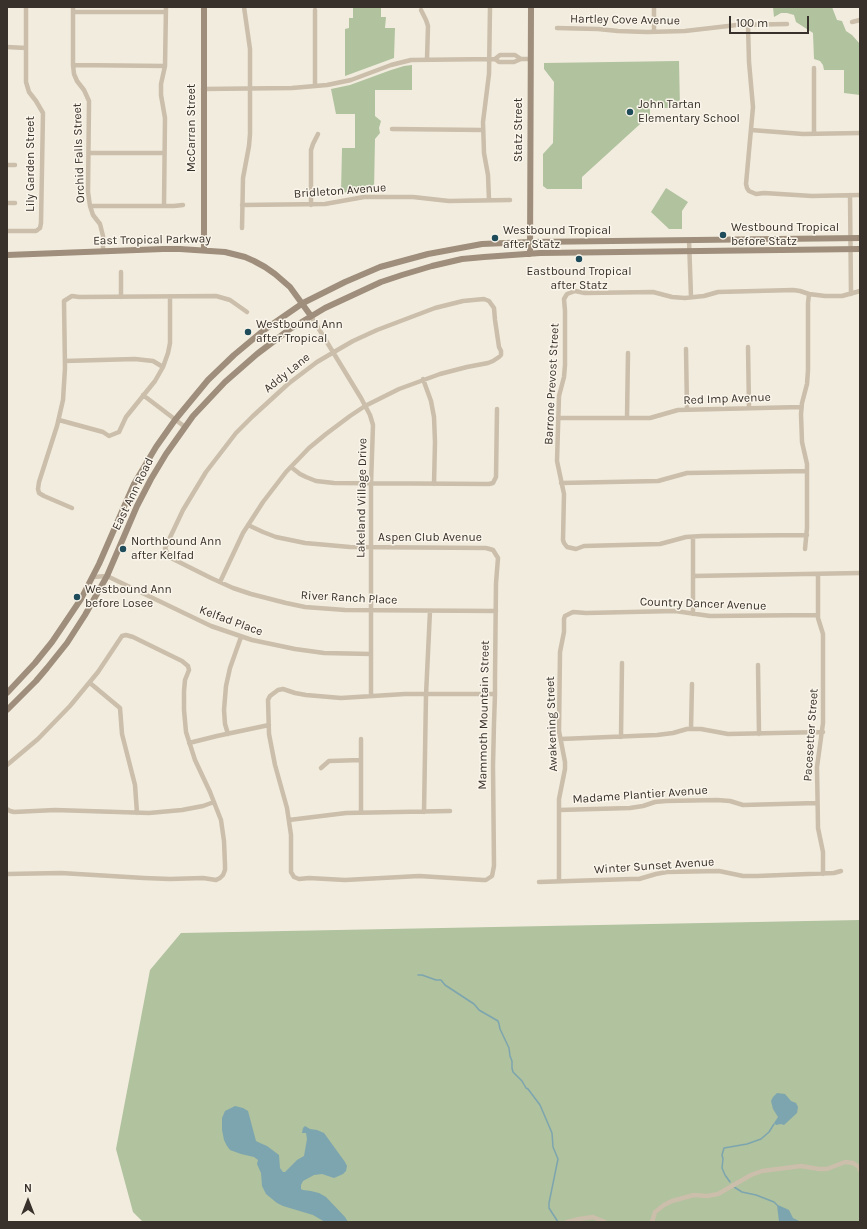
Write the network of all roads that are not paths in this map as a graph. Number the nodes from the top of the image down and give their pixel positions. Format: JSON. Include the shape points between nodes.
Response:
{"nodes":[{"id":1,"x":26,"y":7,"type":"edge"},
{"id":2,"x":204,"y":7,"type":"edge"},
{"id":3,"x":244,"y":7,"type":"edge"},
{"id":4,"x":490,"y":7,"type":"edge"},
{"id":5,"x":531,"y":7,"type":"edge"},
{"id":6,"x":654,"y":7,"type":"edge"},
{"id":7,"x":74,"y":10,"type":"edge"},
{"id":8,"x":166,"y":10,"type":"edge"},
{"id":9,"x":315,"y":10,"type":"dead end"},
{"id":10,"x":421,"y":10,"type":"dead end"},
{"id":11,"x":860,"y":20,"type":"edge"},
{"id":12,"x":852,"y":22,"type":"dead end"},
{"id":13,"x":787,"y":24,"type":"dead end"},
{"id":14,"x":748,"y":25,"type":"junction"},
{"id":15,"x":557,"y":28,"type":"dead end"},
{"id":16,"x":654,"y":32,"type":"junction"},
{"id":17,"x":7,"y":47,"type":"edge"},
{"id":18,"x":26,"y":48,"type":"junction"},
{"id":19,"x":427,"y":59,"type":"junction"},
{"id":20,"x":492,"y":59,"type":"junction"},
{"id":21,"x":531,"y":59,"type":"junction"},
{"id":22,"x":73,"y":65,"type":"junction"},
{"id":23,"x":165,"y":66,"type":"junction"},
{"id":24,"x":814,"y":68,"type":"dead end"},
{"id":25,"x":315,"y":86,"type":"junction"},
{"id":26,"x":250,"y":88,"type":"junction"},
{"id":27,"x":203,"y":89,"type":"junction"},
{"id":28,"x":392,"y":129,"type":"dead end"},
{"id":29,"x":483,"y":130,"type":"junction"},
{"id":30,"x":751,"y":130,"type":"junction"},
{"id":31,"x":860,"y":132,"type":"edge"},
{"id":32,"x":318,"y":134,"type":"dead end"},
{"id":33,"x":814,"y":134,"type":"junction"},
{"id":34,"x":89,"y":153,"type":"junction"},
{"id":35,"x":164,"y":153,"type":"junction"},
{"id":36,"x":7,"y":165,"type":"edge"},
{"id":37,"x":15,"y":165,"type":"dead end"},
{"id":38,"x":850,"y":195,"type":"junction"},
{"id":39,"x":860,"y":195,"type":"edge"},
{"id":40,"x":489,"y":200,"type":"junction"},
{"id":41,"x":510,"y":200,"type":"dead end"},
{"id":42,"x":7,"y":203,"type":"edge"},
{"id":43,"x":15,"y":203,"type":"dead end"},
{"id":44,"x":183,"y":205,"type":"dead end"},
{"id":45,"x":242,"y":205,"type":"junction"},
{"id":46,"x":311,"y":205,"type":"junction"},
{"id":47,"x":90,"y":206,"type":"junction"},
{"id":48,"x":164,"y":206,"type":"junction"},
{"id":49,"x":242,"y":228,"type":"dead end"},
{"id":50,"x":7,"y":231,"type":"edge"},
{"id":51,"x":860,"y":238,"type":"edge"},
{"id":52,"x":689,"y":240,"type":"junction"},
{"id":53,"x":530,"y":242,"type":"junction"},
{"id":54,"x":851,"y":244,"type":"junction"},
{"id":55,"x":860,"y":249,"type":"edge"},
{"id":56,"x":204,"y":250,"type":"junction"},
{"id":57,"x":103,"y":251,"type":"junction"},
{"id":58,"x":689,"y":252,"type":"junction"},
{"id":59,"x":530,"y":254,"type":"junction"},
{"id":60,"x":7,"y":255,"type":"edge"},
{"id":61,"x":121,"y":272,"type":"dead end"},
{"id":62,"x":860,"y":291,"type":"edge"},
{"id":63,"x":810,"y":294,"type":"junction"},
{"id":64,"x":851,"y":294,"type":"junction"},
{"id":65,"x":121,"y":297,"type":"junction"},
{"id":66,"x":170,"y":297,"type":"junction"},
{"id":67,"x":690,"y":298,"type":"junction"},
{"id":68,"x":303,"y":303,"type":"junction"},
{"id":69,"x":247,"y":312,"type":"dead end"},
{"id":70,"x":311,"y":316,"type":"junction"},
{"id":71,"x":748,"y":347,"type":"dead end"},
{"id":72,"x":686,"y":349,"type":"dead end"},
{"id":73,"x":334,"y":352,"type":"junction"},
{"id":74,"x":628,"y":353,"type":"dead end"},
{"id":75,"x":65,"y":361,"type":"junction"},
{"id":76,"x":164,"y":367,"type":"junction"},
{"id":77,"x":423,"y":379,"type":"junction"},
{"id":78,"x":143,"y":395,"type":"junction"},
{"id":79,"x":365,"y":406,"type":"junction"},
{"id":80,"x":801,"y":407,"type":"junction"},
{"id":81,"x":748,"y":408,"type":"junction"},
{"id":82,"x":497,"y":409,"type":"dead end"},
{"id":83,"x":686,"y":410,"type":"junction"},
{"id":84,"x":558,"y":418,"type":"junction"},
{"id":85,"x":627,"y":418,"type":"junction"},
{"id":86,"x":59,"y":420,"type":"junction"},
{"id":87,"x":175,"y":420,"type":"junction"},
{"id":88,"x":184,"y":428,"type":"junction"},
{"id":89,"x":290,"y":467,"type":"junction"},
{"id":90,"x":808,"y":471,"type":"junction"},
{"id":91,"x":561,"y":483,"type":"junction"},
{"id":92,"x":371,"y":484,"type":"junction"},
{"id":93,"x":434,"y":484,"type":"junction"},
{"id":94,"x":72,"y":508,"type":"dead end"},
{"id":95,"x":248,"y":525,"type":"junction"},
{"id":96,"x":807,"y":535,"type":"junction"},
{"id":97,"x":694,"y":537,"type":"junction"},
{"id":98,"x":371,"y":548,"type":"junction"},
{"id":99,"x":805,"y":549,"type":"dead end"},
{"id":100,"x":166,"y":551,"type":"joint"},
{"id":101,"x":494,"y":552,"type":"joint"},
{"id":102,"x":860,"y":573,"type":"edge"},
{"id":103,"x":818,"y":574,"type":"junction"},
{"id":104,"x":93,"y":576,"type":"junction"},
{"id":105,"x":107,"y":576,"type":"junction"},
{"id":106,"x":693,"y":576,"type":"junction"},
{"id":107,"x":220,"y":582,"type":"junction"},
{"id":108,"x":371,"y":610,"type":"junction"},
{"id":109,"x":430,"y":611,"type":"junction"},
{"id":110,"x":496,"y":611,"type":"junction"},
{"id":111,"x":693,"y":614,"type":"junction"},
{"id":112,"x":818,"y":615,"type":"junction"},
{"id":113,"x":566,"y":616,"type":"joint"},
{"id":114,"x":241,"y":637,"type":"junction"},
{"id":115,"x":371,"y":654,"type":"junction"},
{"id":116,"x":622,"y":663,"type":"dead end"},
{"id":117,"x":758,"y":665,"type":"dead end"},
{"id":118,"x":90,"y":683,"type":"junction"},
{"id":119,"x":692,"y":684,"type":"dead end"},
{"id":120,"x":7,"y":693,"type":"edge"},
{"id":121,"x":495,"y":694,"type":"junction"},
{"id":122,"x":426,"y":695,"type":"junction"},
{"id":123,"x":371,"y":696,"type":"junction"},
{"id":124,"x":7,"y":710,"type":"edge"},
{"id":125,"x":269,"y":726,"type":"junction"},
{"id":126,"x":691,"y":729,"type":"junction"},
{"id":127,"x":822,"y":732,"type":"junction"},
{"id":128,"x":228,"y":734,"type":"junction"},
{"id":129,"x":759,"y":734,"type":"junction"},
{"id":130,"x":621,"y":737,"type":"junction"},
{"id":131,"x":361,"y":739,"type":"dead end"},
{"id":132,"x":560,"y":739,"type":"junction"},
{"id":133,"x":190,"y":743,"type":"junction"},
{"id":134,"x":361,"y":760,"type":"junction"},
{"id":135,"x":7,"y":765,"type":"edge"},
{"id":136,"x":321,"y":768,"type":"dead end"},
{"id":137,"x":214,"y":802,"type":"junction"},
{"id":138,"x":817,"y":803,"type":"junction"},
{"id":139,"x":7,"y":809,"type":"edge"},
{"id":140,"x":559,"y":810,"type":"junction"},
{"id":141,"x":450,"y":811,"type":"dead end"},
{"id":142,"x":361,"y":812,"type":"junction"},
{"id":143,"x":424,"y":812,"type":"junction"},
{"id":144,"x":136,"y":813,"type":"junction"},
{"id":145,"x":289,"y":820,"type":"junction"},
{"id":146,"x":841,"y":871,"type":"dead end"},
{"id":147,"x":7,"y":874,"type":"edge"},
{"id":148,"x":823,"y":874,"type":"junction"},
{"id":149,"x":559,"y":881,"type":"junction"},
{"id":150,"x":539,"y":882,"type":"dead end"},
{"id":151,"x":860,"y":1170,"type":"edge"},
{"id":152,"x":568,"y":1221,"type":"edge"},
{"id":153,"x":605,"y":1222,"type":"edge"},
{"id":154,"x":652,"y":1222,"type":"edge"}],
"edges":[{"from":1,"to":18,"type":"street","name":"Lily Garden Street"},
{"from":2,"to":27,"type":"main road","name":"McCarran Street"},
{"from":3,"to":26,"type":"street","via":[[250,44]]},
{"from":4,"to":20,"type":"street"},
{"from":5,"to":21,"type":"main road","name":"Statz Street"},
{"from":6,"to":16,"type":"street"},
{"from":7,"to":8,"type":"street"},
{"from":7,"to":22,"type":"street","name":"Orchid Falls Street"},
{"from":8,"to":23,"type":"street"},
{"from":9,"to":25,"type":"street"},
{"from":10,"to":19,"type":"street","via":[[428,26]]},
{"from":11,"to":12,"type":"street"},
{"from":13,"to":14,"type":"street","name":"Hartley Cove Avenue"},
{"from":14,"to":16,"type":"street","name":"Hartley Cove Avenue","via":[[685,32]]},
{"from":14,"to":30,"type":"street","via":[[753,107]]},
{"from":15,"to":16,"type":"street","name":"Hartley Cove Avenue"},
{"from":17,"to":18,"type":"street"},
{"from":18,"to":50,"type":"street","name":"Lily Garden Street","via":[[26,82],[29,92],[42,112],[41,222],[40,228],[36,231]]},
{"from":19,"to":20,"type":"street"},
{"from":19,"to":25,"type":"street","via":[[400,62],[352,80]]},
{"from":20,"to":21,"type":"street","via":[[500,55]]},
{"from":20,"to":29,"type":"street"},
{"from":21,"to":53,"type":"main road","name":"Statz Street"},
{"from":22,"to":23,"type":"street"},
{"from":22,"to":34,"type":"street","name":"Orchid Falls Street","via":[[77,81],[89,101]]},
{"from":23,"to":35,"type":"street","via":[[161,84],[165,118]]},
{"from":24,"to":33,"type":"street"},
{"from":25,"to":26,"type":"street"},
{"from":26,"to":27,"type":"street"},
{"from":26,"to":45,"type":"street","via":[[250,134],[243,178]]},
{"from":27,"to":56,"type":"main road","name":"McCarran Street"},
{"from":28,"to":29,"type":"street"},
{"from":29,"to":40,"type":"street"},
{"from":30,"to":33,"type":"street"},
{"from":30,"to":38,"type":"street","via":[[746,184],[749,191],[756,194]]},
{"from":31,"to":33,"type":"street"},
{"from":32,"to":46,"type":"street","via":[[312,150]]},
{"from":34,"to":35,"type":"street"},
{"from":34,"to":47,"type":"street","name":"Orchid Falls Street"},
{"from":35,"to":48,"type":"street"},
{"from":36,"to":37,"type":"street"},
{"from":38,"to":39,"type":"street"},
{"from":38,"to":54,"type":"street"},
{"from":40,"to":41,"type":"street","name":"Bridleton Avenue"},
{"from":40,"to":46,"type":"street","name":"Bridleton Avenue","via":[[364,198]]},
{"from":42,"to":43,"type":"street"},
{"from":44,"to":48,"type":"street"},
{"from":45,"to":46,"type":"street","name":"Bridleton Avenue"},
{"from":45,"to":49,"type":"street"},
{"from":47,"to":48,"type":"street"},
{"from":47,"to":57,"type":"street","name":"Orchid Falls Street","via":[[100,224]]},
{"from":51,"to":54,"type":"main road"},
{"from":52,"to":53,"type":"main road"},
{"from":52,"to":54,"type":"main road"},
{"from":52,"to":58,"type":"street"},
{"from":53,"to":59,"type":"main road","name":"Statz Street"},
{"from":53,"to":68,"type":"main road","via":[[493,243],[418,256],[365,273]]},
{"from":54,"to":55,"type":"main road"},
{"from":54,"to":58,"type":"main road"},
{"from":54,"to":64,"type":"street"},
{"from":56,"to":57,"type":"main road","name":"East Tropical Parkway"},
{"from":56,"to":68,"type":"main road","name":"East Tropical Parkway","via":[[234,254],[265,267],[287,284]]},
{"from":57,"to":60,"type":"main road","name":"East Tropical Parkway"},
{"from":58,"to":59,"type":"main road"},
{"from":58,"to":67,"type":"street"},
{"from":59,"to":70,"type":"main road","via":[[472,258],[420,269],[381,282]]},
{"from":61,"to":65,"type":"street"},
{"from":62,"to":64,"type":"street"},
{"from":63,"to":64,"type":"street"},
{"from":63,"to":67,"type":"street","via":[[793,290],[718,292]]},
{"from":63,"to":80,"type":"street","via":[[808,370]]},
{"from":65,"to":66,"type":"street"},
{"from":65,"to":75,"type":"street","via":[[70,297],[64,301]]},
{"from":66,"to":69,"type":"street","via":[[223,297],[235,302]]},
{"from":66,"to":76,"type":"street","via":[[170,343]]},
{"from":67,"to":84,"type":"street","name":"Barrone Prevost Street","via":[[653,292],[575,291],[567,294],[564,299],[565,365]]},
{"from":68,"to":70,"type":"main road","name":"East Tropical Parkway"},
{"from":68,"to":87,"type":"main road","name":"East Ann Road","via":[[264,330],[231,358],[200,389]]},
{"from":70,"to":73,"type":"street","name":"Lakeland Village Drive"},
{"from":70,"to":88,"type":"main road","name":"East Ann Road","via":[[266,347],[232,376]]},
{"from":71,"to":81,"type":"street"},
{"from":72,"to":83,"type":"street"},
{"from":73,"to":77,"type":"street","name":"Addy Lane","via":[[377,330],[435,308],[476,299],[489,300],[494,308],[501,351],[499,358]]},
{"from":73,"to":79,"type":"street","name":"Lakeland Village Drive"},
{"from":73,"to":100,"type":"street","name":"Addy Lane","via":[[288,384],[236,433],[196,488],[167,543]]},
{"from":74,"to":85,"type":"street"},
{"from":75,"to":76,"type":"street","via":[[141,359],[153,361]]},
{"from":75,"to":86,"type":"street"},
{"from":76,"to":78,"type":"street"},
{"from":77,"to":79,"type":"street"},
{"from":77,"to":93,"type":"street","via":[[434,417]]},
{"from":78,"to":86,"type":"street","via":[[126,417],[119,432],[109,436]]},
{"from":78,"to":87,"type":"street"},
{"from":79,"to":89,"type":"street","via":[[309,448]]},
{"from":79,"to":92,"type":"street","name":"Lakeland Village Drive","via":[[373,425]]},
{"from":80,"to":81,"type":"street","name":"Red Imp Avenue"},
{"from":80,"to":90,"type":"street","via":[[802,442]]},
{"from":81,"to":83,"type":"street","name":"Red Imp Avenue"},
{"from":82,"to":93,"type":"street","via":[[496,477],[493,482]]},
{"from":83,"to":85,"type":"street","name":"Red Imp Avenue","via":[[650,418]]},
{"from":84,"to":85,"type":"street","name":"Red Imp Avenue"},
{"from":84,"to":91,"type":"street","name":"Barrone Prevost Street","via":[[557,461]]},
{"from":86,"to":94,"type":"street","via":[[38,489],[44,496]]},
{"from":87,"to":88,"type":"street"},
{"from":87,"to":104,"type":"main road","name":"East Ann Road","via":[[134,484]]},
{"from":88,"to":105,"type":"main road","name":"East Ann Road","via":[[141,497]]},
{"from":89,"to":92,"type":"street","via":[[306,477],[323,482]]},
{"from":89,"to":95,"type":"street"},
{"from":90,"to":91,"type":"street","via":[[695,473],[658,481]]},
{"from":90,"to":96,"type":"street"},
{"from":91,"to":97,"type":"street","name":"Barrone Prevost Street","via":[[564,494],[563,540],[567,547],[576,549],[584,546],[660,544]]},
{"from":92,"to":93,"type":"street"},
{"from":92,"to":98,"type":"street","name":"Lakeland Village Drive"},
{"from":95,"to":98,"type":"street","name":"Aspen Club Avenue","via":[[276,537],[304,543]]},
{"from":95,"to":107,"type":"street"},
{"from":96,"to":97,"type":"street"},
{"from":96,"to":99,"type":"street"},
{"from":97,"to":106,"type":"street"},
{"from":98,"to":101,"type":"street","name":"Aspen Club Avenue","via":[[486,548]]},
{"from":98,"to":108,"type":"street","name":"Lakeland Village Drive"},
{"from":100,"to":107,"type":"street","name":"River Ranch Place","via":[[171,558]]},
{"from":101,"to":110,"type":"street","name":"Mammoth Mountain Street","via":[[498,558]]},
{"from":102,"to":103,"type":"street"},
{"from":103,"to":106,"type":"street"},
{"from":103,"to":112,"type":"street","name":"Pacesetter Street"},
{"from":104,"to":105,"type":"street","name":"Kelfad Place"},
{"from":104,"to":120,"type":"main road","name":"East Ann Road","via":[[55,639]]},
{"from":105,"to":114,"type":"street","name":"Kelfad Place","via":[[211,626]]},
{"from":105,"to":124,"type":"main road","name":"East Ann Road","via":[[63,647],[36,681]]},
{"from":106,"to":111,"type":"street"},
{"from":107,"to":108,"type":"street","name":"River Ranch Place","via":[[251,594],[286,603],[326,609]]},
{"from":108,"to":109,"type":"street","name":"River Ranch Place"},
{"from":108,"to":115,"type":"street","name":"Lakeland Village Drive"},
{"from":109,"to":110,"type":"street","name":"River Ranch Place"},
{"from":109,"to":122,"type":"street"},
{"from":110,"to":121,"type":"street","name":"Mammoth Mountain Street"},
{"from":111,"to":112,"type":"street","name":"Country Dancer Avenue"},
{"from":111,"to":113,"type":"street","name":"Country Dancer Avenue","via":[[676,611],[573,612]]},
{"from":112,"to":127,"type":"street","name":"Pacesetter Street","via":[[824,643]]},
{"from":113,"to":132,"type":"street","name":"Awakening Street","via":[[560,652]]},
{"from":114,"to":115,"type":"street","name":"Kelfad Place","via":[[324,653]]},
{"from":114,"to":128,"type":"street","via":[[226,686],[224,719]]},
{"from":115,"to":123,"type":"street","name":"Lakeland Village Drive"},
{"from":116,"to":130,"type":"street"},
{"from":117,"to":129,"type":"street"},
{"from":118,"to":133,"type":"street","via":[[122,636],[126,635],[182,661],[189,670],[185,680],[184,710]]},
{"from":118,"to":135,"type":"street","via":[[48,730]]},
{"from":118,"to":144,"type":"street","via":[[120,708],[122,734],[135,785]]},
{"from":119,"to":126,"type":"street"},
{"from":121,"to":122,"type":"street"},
{"from":121,"to":145,"type":"street","name":"Mammoth Mountain Street","via":[[492,766],[494,866],[489,878],[482,880],[420,876],[345,880],[299,879],[291,872],[292,840]]},
{"from":122,"to":123,"type":"street"},
{"from":122,"to":143,"type":"street"},
{"from":123,"to":125,"type":"street","via":[[321,697],[278,690],[268,700]]},
{"from":125,"to":128,"type":"street"},
{"from":125,"to":145,"type":"street","via":[[275,765]]},
{"from":126,"to":129,"type":"street","via":[[723,734]]},
{"from":126,"to":130,"type":"street","via":[[666,735]]},
{"from":127,"to":129,"type":"street"},
{"from":127,"to":138,"type":"street","name":"Pacesetter Street","via":[[817,767]]},
{"from":128,"to":133,"type":"street"},
{"from":130,"to":132,"type":"street"},
{"from":131,"to":134,"type":"street"},
{"from":132,"to":140,"type":"street","name":"Awakening Street","via":[[565,770]]},
{"from":133,"to":137,"type":"street"},
{"from":134,"to":136,"type":"street","via":[[329,761]]},
{"from":134,"to":142,"type":"street"},
{"from":137,"to":144,"type":"street","via":[[182,810]]},
{"from":137,"to":147,"type":"street","via":[[221,820],[225,870],[216,880],[61,873]]},
{"from":138,"to":140,"type":"street","name":"Madame Plantier Avenue","via":[[743,805],[717,800],[666,801],[630,808]]},
{"from":138,"to":148,"type":"street","name":"Pacesetter Street"},
{"from":139,"to":144,"type":"street","via":[[14,812],[55,810]]},
{"from":140,"to":149,"type":"street","name":"Awakening Street"},
{"from":141,"to":143,"type":"street"},
{"from":142,"to":143,"type":"street"},
{"from":142,"to":145,"type":"street"},
{"from":146,"to":148,"type":"street","name":"Winter Sunset Avenue"},
{"from":148,"to":149,"type":"street","name":"Winter Sunset Avenue","via":[[743,876],[719,870],[667,872],[639,879]]},
{"from":149,"to":150,"type":"street","name":"Winter Sunset Avenue"},
{"from":151,"to":154,"type":"street","via":[[853,1163],[845,1162],[827,1169],[801,1166],[762,1171],[718,1194],[694,1195],[672,1201],[655,1212]]},
{"from":152,"to":153,"type":"street","via":[[593,1217]]}]}
